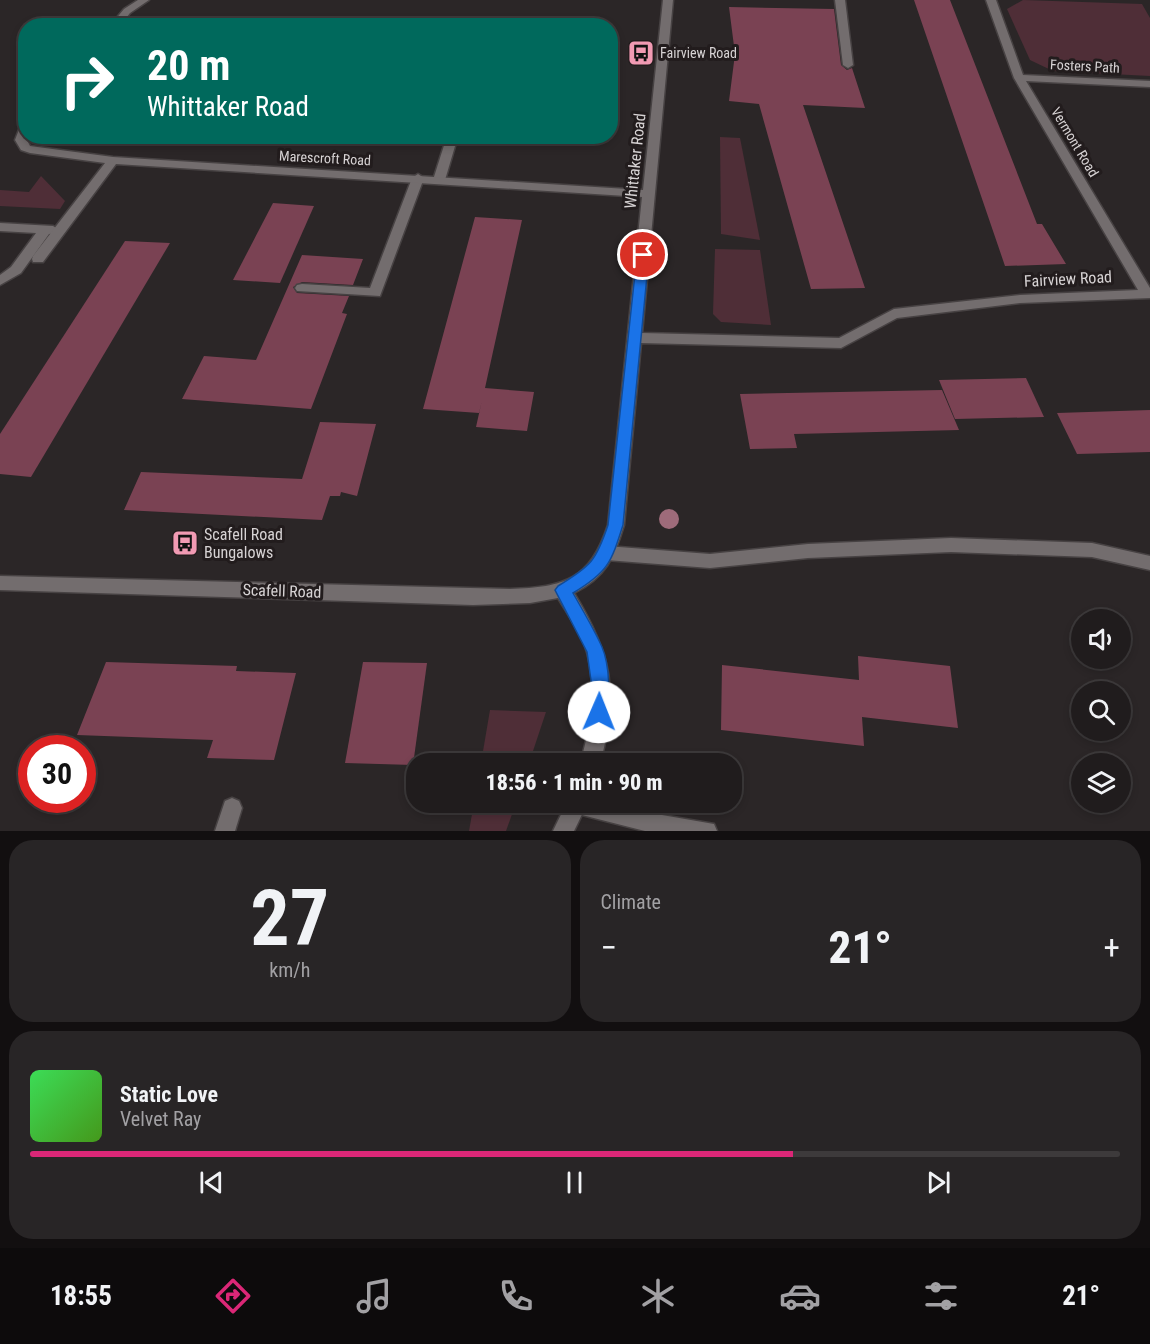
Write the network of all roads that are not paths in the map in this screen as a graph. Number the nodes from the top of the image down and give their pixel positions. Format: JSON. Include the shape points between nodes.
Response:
{"nodes":[{"id":1,"x":144,"y":0,"type":"edge"},
{"id":2,"x":668,"y":0,"type":"edge"},
{"id":3,"x":840,"y":0,"type":"edge"},
{"id":4,"x":991,"y":0,"type":"edge"},
{"id":5,"x":122,"y":18,"type":"edge"},
{"id":6,"x":848,"y":65,"type":"dead end"},
{"id":7,"x":1019,"y":78,"type":"junction"},
{"id":8,"x":1150,"y":84,"type":"edge"},
{"id":9,"x":23,"y":144,"type":"edge"},
{"id":10,"x":451,"y":144,"type":"edge"},
{"id":11,"x":113,"y":160,"type":"junction"},
{"id":12,"x":418,"y":178,"type":"junction"},
{"id":13,"x":440,"y":180,"type":"junction"},
{"id":14,"x":648,"y":194,"type":"junction"},
{"id":15,"x":0,"y":227,"type":"edge"},
{"id":16,"x":45,"y":230,"type":"junction"},
{"id":17,"x":59,"y":231,"type":"junction"},
{"id":18,"x":38,"y":259,"type":"dead end"},
{"id":19,"x":0,"y":281,"type":"edge"},
{"id":20,"x":302,"y":288,"type":"dead end"},
{"id":21,"x":1148,"y":294,"type":"edge"},
{"id":22,"x":636,"y":338,"type":"junction"},
{"id":23,"x":606,"y":553,"type":"junction"},
{"id":24,"x":1150,"y":563,"type":"edge"},
{"id":25,"x":0,"y":583,"type":"edge"},
{"id":26,"x":563,"y":590,"type":"junction"},
{"id":27,"x":593,"y":753,"type":"edge"},
{"id":28,"x":232,"y":807,"type":"dead end"},
{"id":29,"x":573,"y":813,"type":"edge"},
{"id":30,"x":616,"y":813,"type":"edge"},
{"id":31,"x":225,"y":831,"type":"edge"},
{"id":32,"x":563,"y":831,"type":"edge"},
{"id":33,"x":707,"y":831,"type":"edge"}],
"edges":[{"from":1,"to":5,"type":"street"},
{"from":2,"to":14,"type":"street","name":"Whittaker Road"},
{"from":3,"to":6,"type":"street"},
{"from":4,"to":7,"type":"street","name":"Vermont Road"},
{"from":7,"to":8,"type":"street","name":"Fosters Path"},
{"from":7,"to":21,"type":"street","name":"Vermont Road"},
{"from":9,"to":11,"type":"street","name":"Marescroft Road","via":[[34,151]]},
{"from":10,"to":13,"type":"street"},
{"from":11,"to":12,"type":"street","name":"Marescroft Road"},
{"from":11,"to":17,"type":"street"},
{"from":12,"to":13,"type":"street","name":"Marescroft Road"},
{"from":12,"to":20,"type":"street","via":[[375,293]]},
{"from":13,"to":14,"type":"street","name":"Marescroft Road"},
{"from":14,"to":22,"type":"street","name":"Whittaker Road"},
{"from":15,"to":16,"type":"street"},
{"from":16,"to":17,"type":"street"},
{"from":16,"to":19,"type":"street","via":[[16,270]]},
{"from":17,"to":18,"type":"street"},
{"from":21,"to":22,"type":"street","name":"Fairview Road","via":[[1020,299],[894,314],[841,343]]},
{"from":22,"to":23,"type":"street","name":"Whittaker Road","via":[[616,525]]},
{"from":23,"to":24,"type":"street","via":[[710,561],[808,551],[951,545],[1092,550]]},
{"from":23,"to":26,"type":"street","name":"Whittaker Road","via":[[592,574]]},
{"from":25,"to":26,"type":"street","name":"Scafell Road","via":[[473,597],[522,597]]},
{"from":26,"to":27,"type":"street","via":[[596,651],[601,695]]},
{"from":28,"to":31,"type":"street"},
{"from":29,"to":32,"type":"street"},
{"from":30,"to":33,"type":"street"}]}
